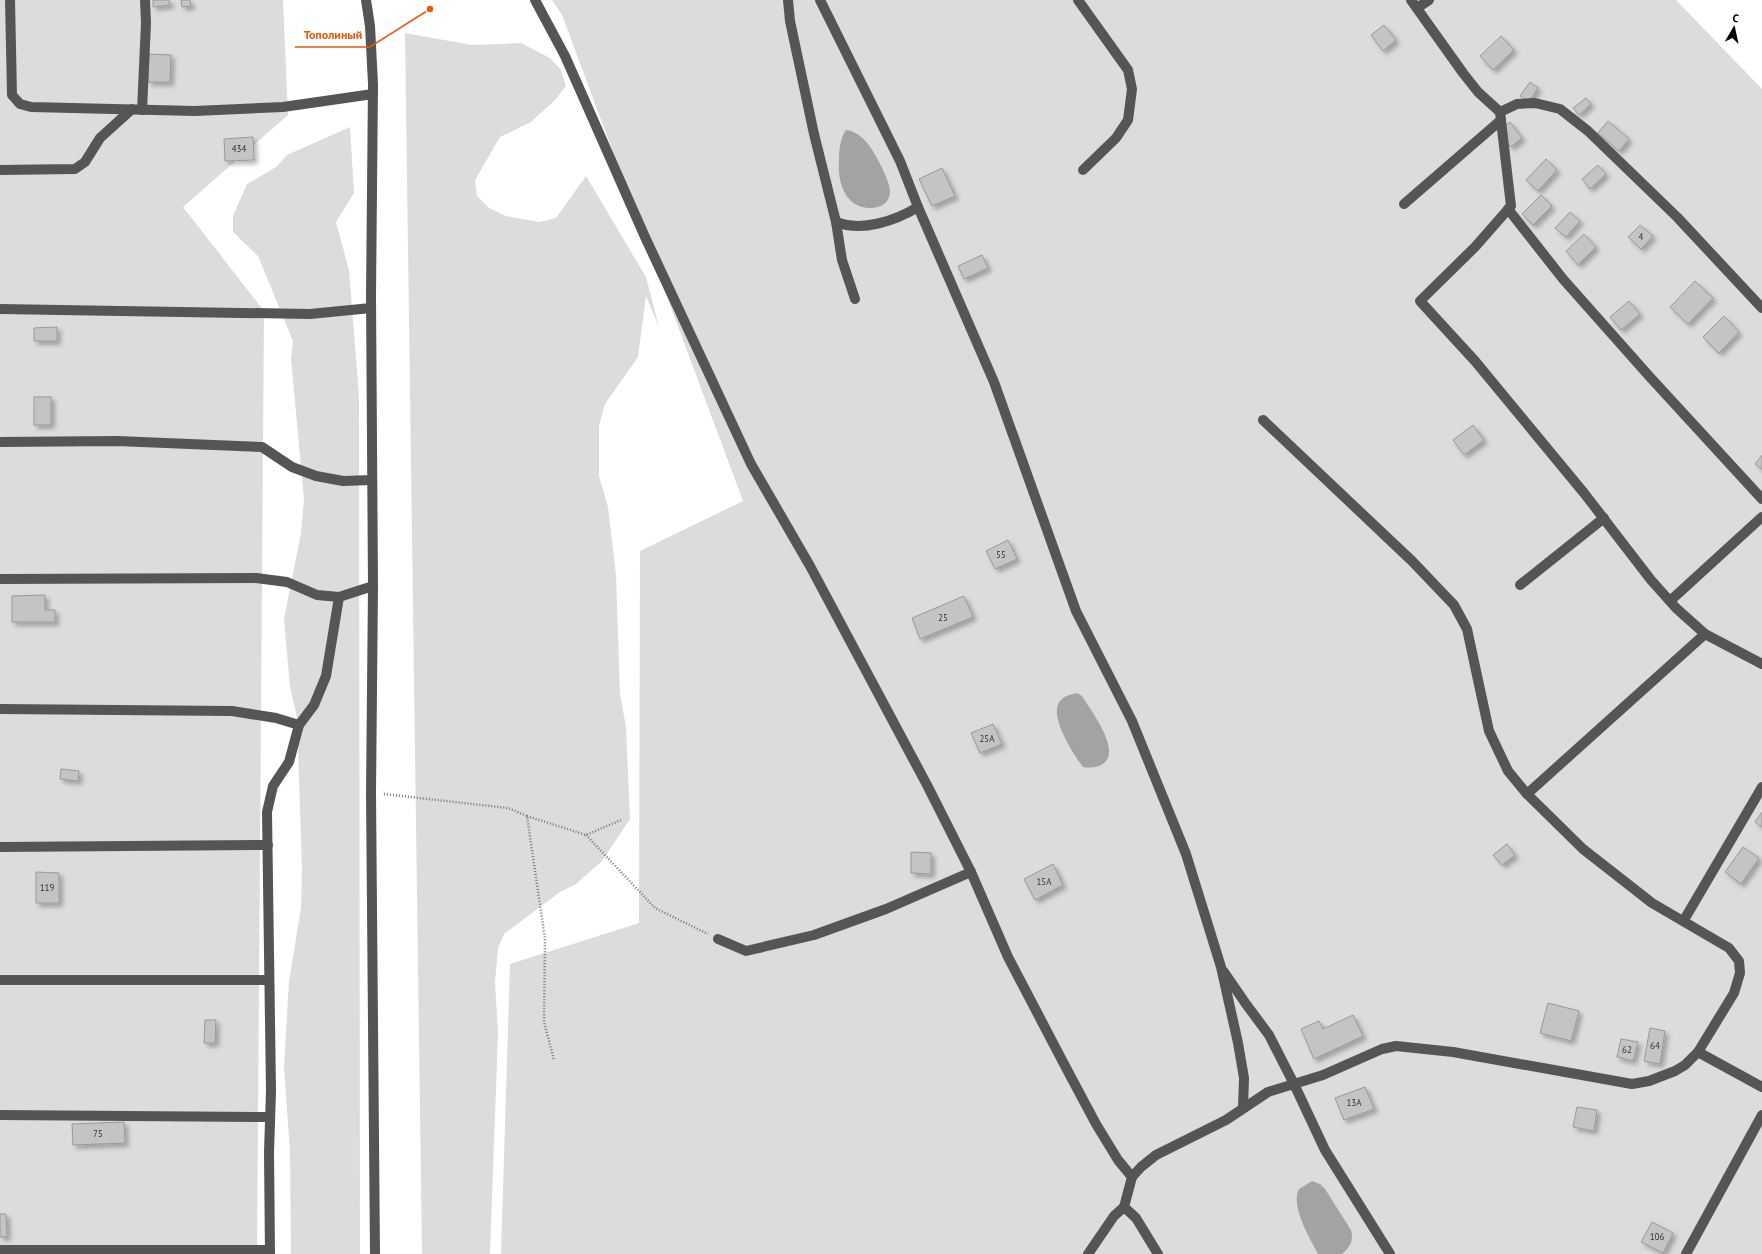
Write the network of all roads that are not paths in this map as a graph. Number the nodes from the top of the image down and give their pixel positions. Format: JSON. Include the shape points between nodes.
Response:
{"nodes":[{"id":1,"x":10,"y":0,"type":"edge"},
{"id":2,"x":145,"y":0,"type":"edge"},
{"id":3,"x":366,"y":0,"type":"edge"},
{"id":4,"x":534,"y":0,"type":"edge"},
{"id":5,"x":788,"y":0,"type":"edge"},
{"id":6,"x":820,"y":0,"type":"edge"},
{"id":7,"x":1078,"y":0,"type":"edge"},
{"id":8,"x":1429,"y":0,"type":"edge"},
{"id":9,"x":1414,"y":4,"type":"edge"},
{"id":10,"x":373,"y":94,"type":"junction"},
{"id":11,"x":137,"y":109,"type":"junction"},
{"id":12,"x":1501,"y":116,"type":"junction"},
{"id":13,"x":0,"y":170,"type":"edge"},
{"id":14,"x":1083,"y":170,"type":"dead end"},
{"id":15,"x":1404,"y":204,"type":"dead end"},
{"id":16,"x":918,"y":207,"type":"junction"},
{"id":17,"x":1508,"y":208,"type":"junction"},
{"id":18,"x":836,"y":222,"type":"junction"},
{"id":19,"x":855,"y":299,"type":"dead end"},
{"id":20,"x":371,"y":308,"type":"junction"},
{"id":21,"x":1762,"y":308,"type":"edge"},
{"id":22,"x":0,"y":309,"type":"edge"},
{"id":23,"x":1263,"y":420,"type":"dead end"},
{"id":24,"x":0,"y":442,"type":"edge"},
{"id":25,"x":372,"y":480,"type":"junction"},
{"id":26,"x":1762,"y":499,"type":"edge"},
{"id":27,"x":1762,"y":517,"type":"edge"},
{"id":28,"x":1604,"y":518,"type":"junction"},
{"id":29,"x":0,"y":579,"type":"edge"},
{"id":30,"x":1520,"y":585,"type":"dead end"},
{"id":31,"x":373,"y":586,"type":"junction"},
{"id":32,"x":339,"y":597,"type":"junction"},
{"id":33,"x":1670,"y":601,"type":"junction"},
{"id":34,"x":1705,"y":634,"type":"junction"},
{"id":35,"x":1762,"y":664,"type":"edge"},
{"id":36,"x":0,"y":709,"type":"edge"},
{"id":37,"x":299,"y":725,"type":"junction"},
{"id":38,"x":1762,"y":787,"type":"edge"},
{"id":39,"x":1527,"y":794,"type":"junction"},
{"id":40,"x":268,"y":845,"type":"junction"},
{"id":41,"x":0,"y":847,"type":"edge"},
{"id":42,"x":971,"y":872,"type":"junction"},
{"id":43,"x":1684,"y":920,"type":"junction"},
{"id":44,"x":718,"y":939,"type":"road end"},
{"id":45,"x":1221,"y":967,"type":"junction"},
{"id":46,"x":0,"y":980,"type":"edge"},
{"id":47,"x":269,"y":980,"type":"junction"},
{"id":48,"x":1698,"y":1052,"type":"junction"},
{"id":49,"x":1294,"y":1084,"type":"junction"},
{"id":50,"x":1762,"y":1087,"type":"edge"},
{"id":51,"x":1243,"y":1108,"type":"junction"},
{"id":52,"x":0,"y":1115,"type":"edge"},
{"id":53,"x":1762,"y":1115,"type":"edge"},
{"id":54,"x":270,"y":1117,"type":"junction"},
{"id":55,"x":1132,"y":1177,"type":"junction"},
{"id":56,"x":1124,"y":1207,"type":"junction"},
{"id":57,"x":0,"y":1250,"type":"edge"},
{"id":58,"x":270,"y":1252,"type":"edge"},
{"id":59,"x":375,"y":1254,"type":"edge"},
{"id":60,"x":1088,"y":1254,"type":"edge"},
{"id":61,"x":1158,"y":1254,"type":"edge"},
{"id":62,"x":1390,"y":1254,"type":"edge"},
{"id":63,"x":1686,"y":1254,"type":"edge"}],
"edges":[{"from":1,"to":11,"type":"street","via":[[12,95],[20,104],[31,107]]},
{"from":2,"to":11,"type":"street","via":[[146,23]]},
{"from":3,"to":10,"type":"street","via":[[370,26]]},
{"from":4,"to":42,"type":"street","via":[[565,56],[645,238],[752,464],[814,572]]},
{"from":5,"to":18,"type":"street","via":[[790,21],[814,134]]},
{"from":6,"to":16,"type":"street","via":[[900,161]]},
{"from":7,"to":14,"type":"street","via":[[1128,70],[1132,89],[1128,120],[1116,138]]},
{"from":8,"to":9,"type":"street"},
{"from":9,"to":12,"type":"street","via":[[1462,73]]},
{"from":10,"to":11,"type":"street","via":[[282,107],[195,111]]},
{"from":10,"to":20,"type":"street"},
{"from":11,"to":13,"type":"street","via":[[100,138],[85,162],[75,169]]},
{"from":12,"to":15,"type":"street"},
{"from":12,"to":17,"type":"street","via":[[1511,206]]},
{"from":12,"to":21,"type":"street","via":[[1517,104],[1534,103],[1560,109],[1588,131],[1677,217]]},
{"from":16,"to":18,"type":"street","via":[[902,216],[872,224],[847,226]]},
{"from":16,"to":45,"type":"street","via":[[994,382],[1076,612],[1132,721],[1186,854]]},
{"from":17,"to":26,"type":"street","via":[[1563,279],[1648,376]]},
{"from":17,"to":28,"type":"street","via":[[1476,247],[1420,302],[1476,361]]},
{"from":18,"to":19,"type":"street","via":[[842,260]]},
{"from":20,"to":22,"type":"street","via":[[310,314]]},
{"from":20,"to":25,"type":"street"},
{"from":23,"to":39,"type":"street","via":[[1454,605],[1467,629],[1489,731],[1508,771]]},
{"from":24,"to":25,"type":"street","via":[[117,441],[262,447],[292,467],[316,476],[343,481]]},
{"from":25,"to":31,"type":"street"},
{"from":27,"to":33,"type":"street"},
{"from":28,"to":30,"type":"street"},
{"from":28,"to":33,"type":"street"},
{"from":29,"to":32,"type":"street","via":[[256,578],[288,582],[317,595]]},
{"from":31,"to":32,"type":"street"},
{"from":31,"to":59,"type":"street","via":[[371,792]]},
{"from":32,"to":37,"type":"street","via":[[326,676],[314,705]]},
{"from":33,"to":34,"type":"street"},
{"from":34,"to":35,"type":"street"},
{"from":34,"to":39,"type":"street"},
{"from":36,"to":37,"type":"street","via":[[232,711],[276,718]]},
{"from":37,"to":40,"type":"street","via":[[289,762],[273,786],[267,812]]},
{"from":38,"to":43,"type":"street"},
{"from":39,"to":43,"type":"street","via":[[1583,849],[1652,902]]},
{"from":40,"to":41,"type":"street"},
{"from":40,"to":47,"type":"street"},
{"from":42,"to":44,"type":"street","via":[[886,909],[814,935],[746,951]]},
{"from":42,"to":55,"type":"street","via":[[1015,971],[1096,1124],[1118,1160]]},
{"from":43,"to":48,"type":"street","via":[[1729,948],[1739,961],[1740,973],[1734,993]]},
{"from":45,"to":49,"type":"street","via":[[1269,1035]]},
{"from":45,"to":51,"type":"street","via":[[1244,1078]]},
{"from":46,"to":47,"type":"street"},
{"from":47,"to":54,"type":"street"},
{"from":48,"to":49,"type":"street","via":[[1675,1071],[1649,1081],[1632,1084],[1452,1052],[1396,1046],[1382,1049],[1323,1075]]},
{"from":48,"to":50,"type":"street"},
{"from":49,"to":51,"type":"street","via":[[1268,1092]]},
{"from":49,"to":62,"type":"street","via":[[1325,1150]]},
{"from":51,"to":55,"type":"street","via":[[1226,1120],[1156,1155],[1141,1166]]},
{"from":52,"to":54,"type":"street"},
{"from":53,"to":63,"type":"street"},
{"from":54,"to":58,"type":"street"},
{"from":55,"to":56,"type":"street"},
{"from":56,"to":60,"type":"street","via":[[1114,1216]]},
{"from":56,"to":61,"type":"street","via":[[1136,1218]]},
{"from":57,"to":58,"type":"street"}]}
